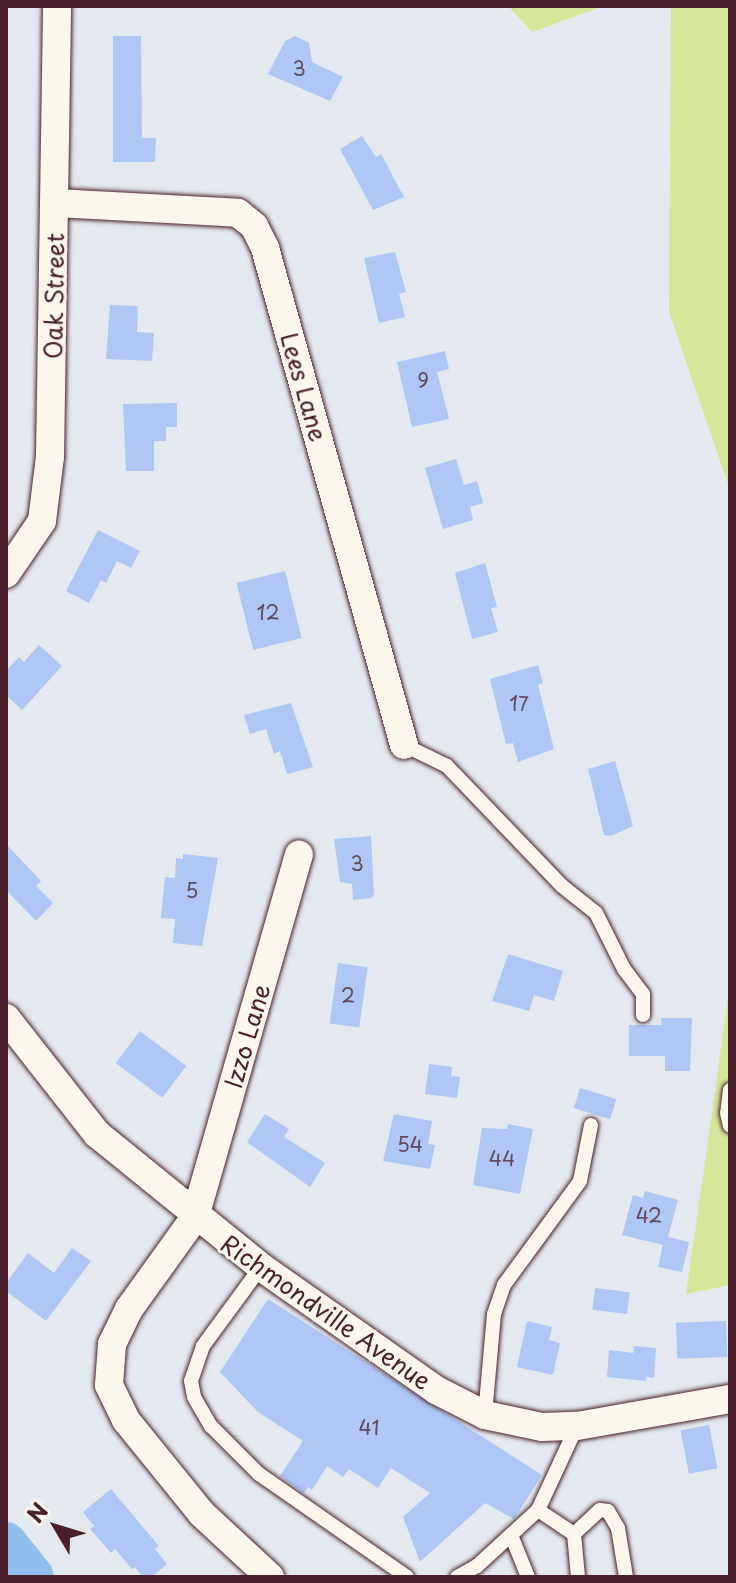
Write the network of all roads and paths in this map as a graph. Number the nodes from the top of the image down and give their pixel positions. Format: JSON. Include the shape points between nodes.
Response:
{"nodes":[{"id":1,"x":57,"y":6,"type":"edge"},
{"id":2,"x":56,"y":203,"type":"junction"},
{"id":3,"x":6,"y":574,"type":"edge"},
{"id":4,"x":404,"y":745,"type":"joint"},
{"id":5,"x":299,"y":855,"type":"dead end"},
{"id":6,"x":643,"y":1015,"type":"dead end"},
{"id":7,"x":6,"y":1018,"type":"edge"},
{"id":8,"x":730,"y":1090,"type":"edge"},
{"id":9,"x":591,"y":1125,"type":"dead end"},
{"id":10,"x":730,"y":1126,"type":"edge"},
{"id":11,"x":195,"y":1217,"type":"junction"},
{"id":12,"x":261,"y":1267,"type":"junction"},
{"id":13,"x":730,"y":1399,"type":"edge"},
{"id":14,"x":485,"y":1415,"type":"junction"},
{"id":15,"x":577,"y":1426,"type":"junction"},
{"id":16,"x":538,"y":1510,"type":"junction"},
{"id":17,"x":574,"y":1534,"type":"junction"},
{"id":18,"x":511,"y":1535,"type":"junction"},
{"id":19,"x":270,"y":1577,"type":"edge"},
{"id":20,"x":407,"y":1577,"type":"edge"},
{"id":21,"x":457,"y":1577,"type":"edge"},
{"id":22,"x":528,"y":1577,"type":"edge"},
{"id":23,"x":578,"y":1577,"type":"edge"},
{"id":24,"x":626,"y":1577,"type":"edge"}],
"edges":[{"from":1,"to":2,"type":"street","name":"Oak Street"},
{"from":2,"to":3,"type":"street","name":"Oak Street","via":[[45,505],[42,521]]},
{"from":2,"to":4,"type":"street","name":"Lees Lane","via":[[238,213],[254,226],[265,248]]},
{"from":4,"to":6,"type":"lane","via":[[447,766],[562,886],[596,913],[643,994]]},
{"from":5,"to":11,"type":"street","name":"Izzo Lane"},
{"from":7,"to":11,"type":"street","name":"Richmondville Avenue","via":[[97,1134]]},
{"from":8,"to":10,"type":"lane"},
{"from":9,"to":14,"type":"lane","via":[[580,1181],[504,1285],[489,1346]]},
{"from":11,"to":12,"type":"street","name":"Richmondville Avenue"},
{"from":11,"to":19,"type":"street","name":"Izzo Lane","via":[[129,1309],[112,1344],[109,1385],[126,1420],[202,1514]]},
{"from":12,"to":14,"type":"street","name":"Richmondville Avenue","via":[[436,1390]]},
{"from":12,"to":20,"type":"lane","via":[[203,1346],[191,1381],[194,1397],[211,1426],[259,1474]]},
{"from":13,"to":15,"type":"street","name":"Richmondville Avenue"},
{"from":14,"to":15,"type":"street","name":"Richmondville Avenue","via":[[542,1427]]},
{"from":15,"to":16,"type":"lane"},
{"from":16,"to":17,"type":"lane"},
{"from":16,"to":18,"type":"lane"},
{"from":17,"to":23,"type":"lane"},
{"from":17,"to":24,"type":"lane","via":[[593,1513],[608,1511],[618,1528]]},
{"from":18,"to":21,"type":"lane"},
{"from":18,"to":22,"type":"lane"}]}
